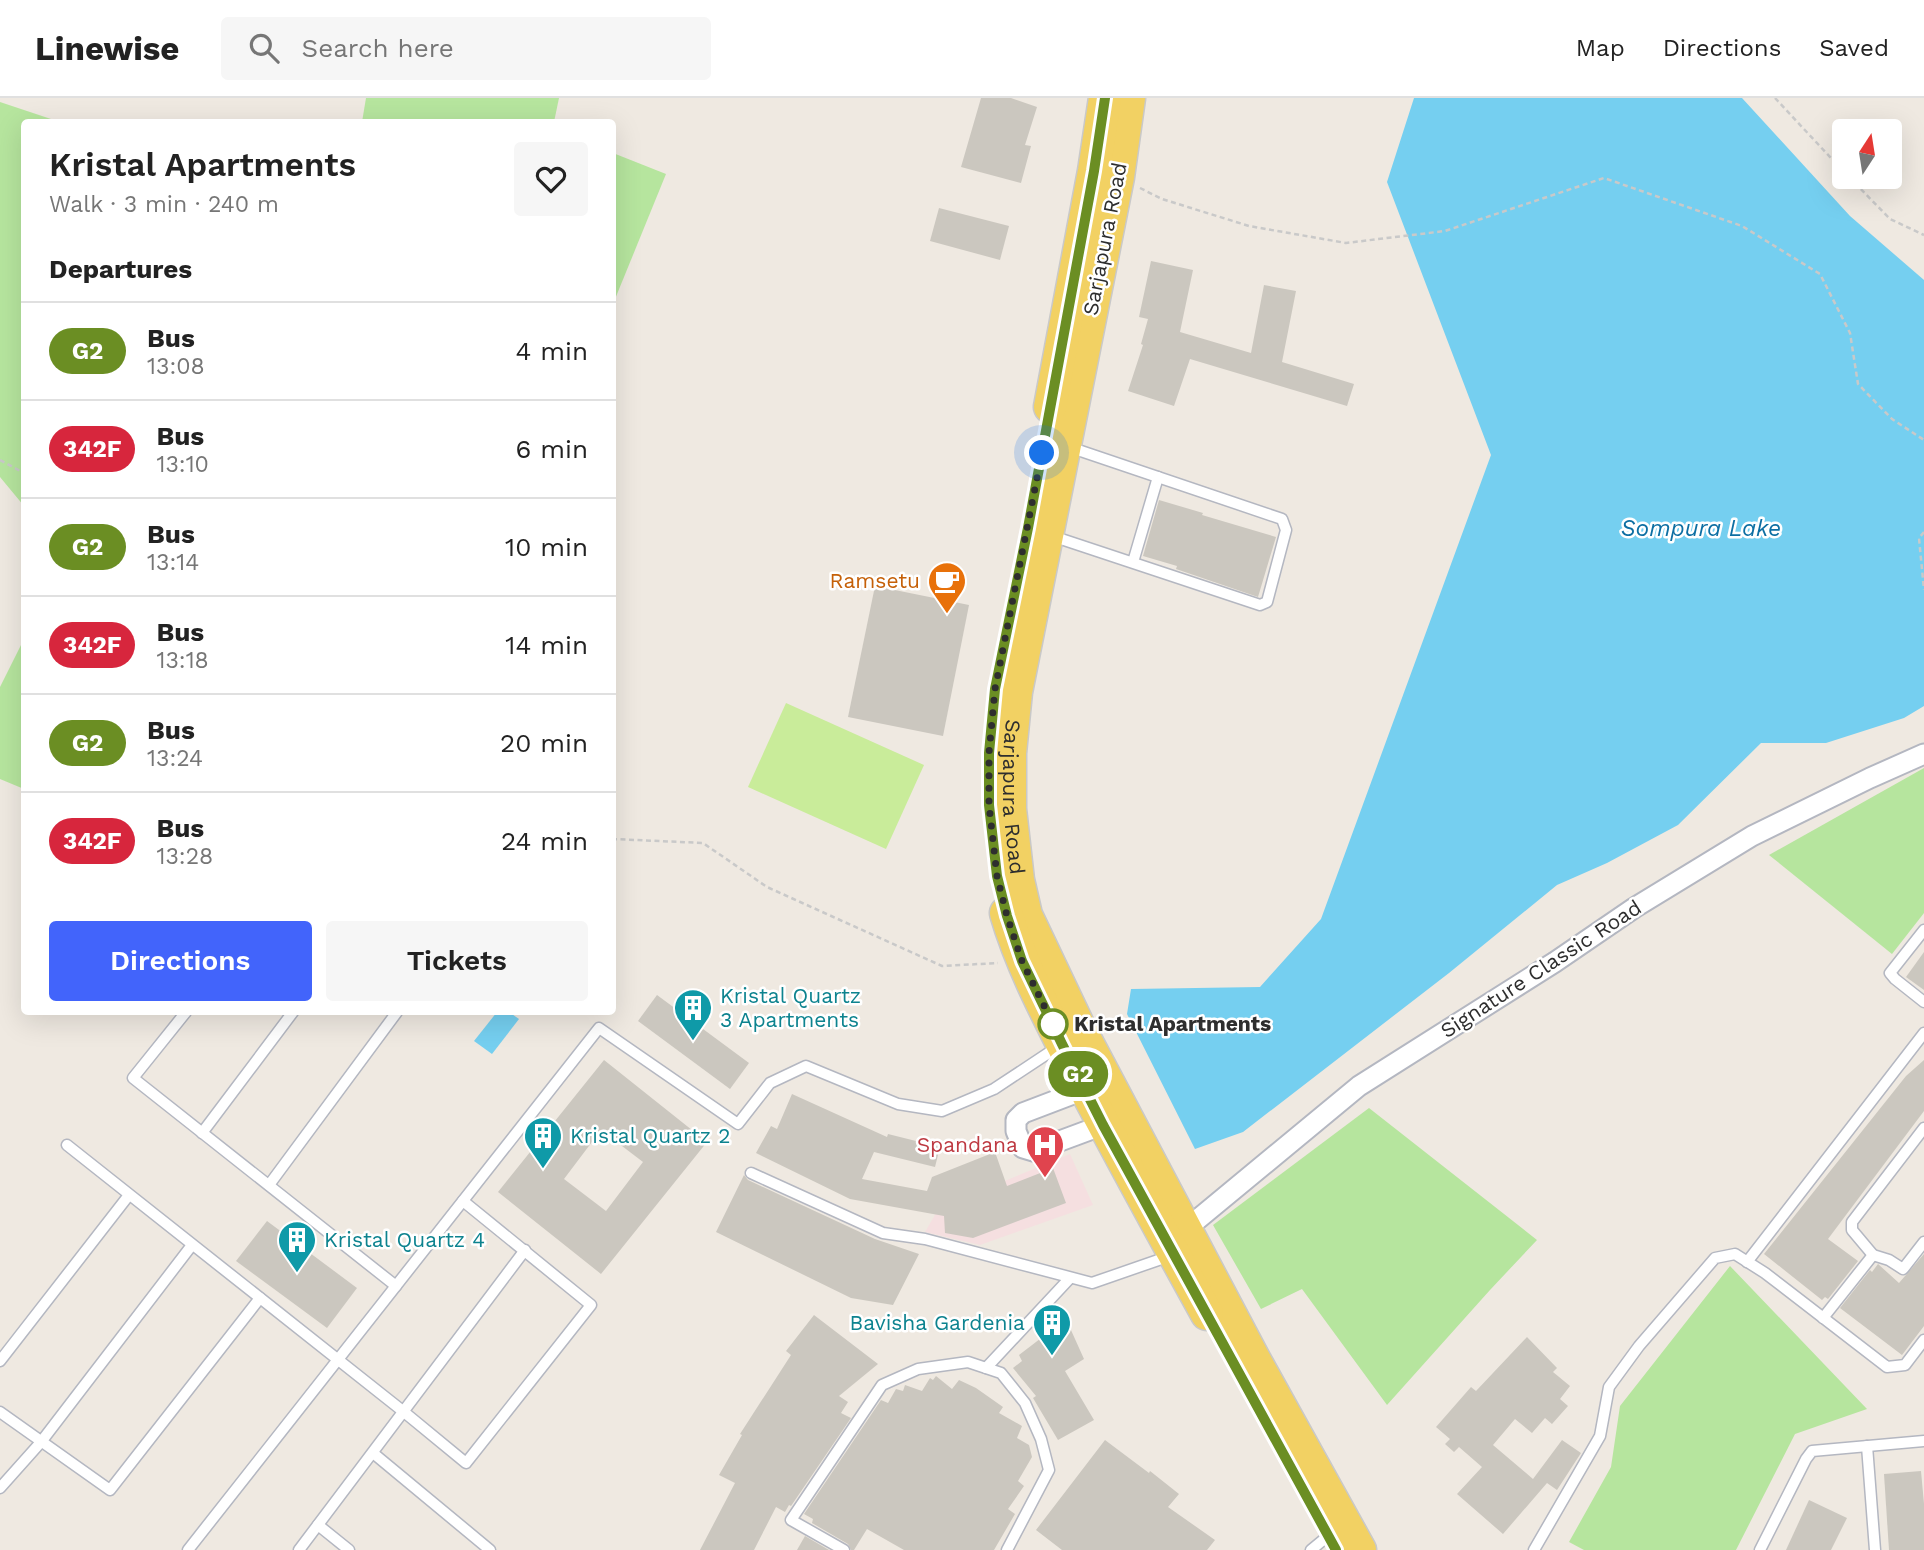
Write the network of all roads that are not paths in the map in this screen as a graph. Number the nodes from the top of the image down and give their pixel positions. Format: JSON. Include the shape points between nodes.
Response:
{"nodes":[{"id":1,"x":1105,"y":98,"type":"edge"},
{"id":2,"x":1129,"y":98,"type":"edge"},
{"id":3,"x":1067,"y":379,"type":"junction"},
{"id":4,"x":1065,"y":446,"type":"junction"},
{"id":5,"x":1158,"y":477,"type":"junction"},
{"id":6,"x":1046,"y":534,"type":"junction"},
{"id":7,"x":1133,"y":562,"type":"junction"},
{"id":8,"x":1924,"y":754,"type":"edge"},
{"id":9,"x":1924,"y":930,"type":"edge"},
{"id":10,"x":1924,"y":1002,"type":"edge"},
{"id":11,"x":184,"y":1015,"type":"edge"},
{"id":12,"x":291,"y":1015,"type":"edge"},
{"id":13,"x":395,"y":1015,"type":"edge"},
{"id":14,"x":1924,"y":1032,"type":"edge"},
{"id":15,"x":1072,"y":1038,"type":"junction"},
{"id":16,"x":1086,"y":1089,"type":"junction"},
{"id":17,"x":1103,"y":1125,"type":"junction"},
{"id":18,"x":1924,"y":1128,"type":"edge"},
{"id":19,"x":202,"y":1132,"type":"junction"},
{"id":20,"x":66,"y":1145,"type":"dead end"},
{"id":21,"x":751,"y":1173,"type":"dead end"},
{"id":22,"x":268,"y":1185,"type":"junction"},
{"id":23,"x":129,"y":1195,"type":"junction"},
{"id":24,"x":463,"y":1201,"type":"junction"},
{"id":25,"x":1180,"y":1242,"type":"junction"},
{"id":26,"x":1924,"y":1242,"type":"edge"},
{"id":27,"x":192,"y":1245,"type":"junction"},
{"id":28,"x":525,"y":1250,"type":"junction"},
{"id":29,"x":1873,"y":1255,"type":"junction"},
{"id":30,"x":1746,"y":1262,"type":"junction"},
{"id":31,"x":1070,"y":1278,"type":"junction"},
{"id":32,"x":396,"y":1286,"type":"junction"},
{"id":33,"x":260,"y":1298,"type":"junction"},
{"id":34,"x":1823,"y":1318,"type":"junction"},
{"id":35,"x":1924,"y":1340,"type":"edge"},
{"id":36,"x":338,"y":1360,"type":"junction"},
{"id":37,"x":1245,"y":1361,"type":"junction"},
{"id":38,"x":0,"y":1362,"type":"edge"},
{"id":39,"x":986,"y":1368,"type":"junction"},
{"id":40,"x":0,"y":1412,"type":"edge"},
{"id":41,"x":404,"y":1412,"type":"junction"},
{"id":42,"x":1924,"y":1441,"type":"edge"},
{"id":43,"x":41,"y":1442,"type":"junction"},
{"id":44,"x":1867,"y":1446,"type":"junction"},
{"id":45,"x":373,"y":1453,"type":"junction"},
{"id":46,"x":0,"y":1488,"type":"edge"},
{"id":47,"x":318,"y":1525,"type":"junction"},
{"id":48,"x":1325,"y":1545,"type":"edge"},
{"id":49,"x":188,"y":1550,"type":"edge"},
{"id":50,"x":299,"y":1550,"type":"edge"},
{"id":51,"x":349,"y":1550,"type":"edge"},
{"id":52,"x":490,"y":1550,"type":"edge"},
{"id":53,"x":844,"y":1550,"type":"edge"},
{"id":54,"x":1007,"y":1550,"type":"edge"},
{"id":55,"x":1360,"y":1550,"type":"edge"},
{"id":56,"x":1534,"y":1550,"type":"edge"},
{"id":57,"x":1760,"y":1550,"type":"edge"},
{"id":58,"x":1875,"y":1550,"type":"edge"}],
"edges":[{"from":1,"to":3,"type":"main road","name":"Sarjapura Road"},
{"from":2,"to":3,"type":"main road","name":"Sarjapura Road","via":[[1118,177]]},
{"from":3,"to":4,"type":"main road","name":"Sarjapura Road"},
{"from":3,"to":15,"type":"main road","name":"Sarjapura Road","via":[[1028,528],[995,689],[989,805],[997,876],[1022,961]]},
{"from":4,"to":5,"type":"lane"},
{"from":4,"to":6,"type":"main road","name":"Sarjapura Road"},
{"from":5,"to":7,"type":"lane"},
{"from":5,"to":7,"type":"lane","via":[[1282,519],[1286,530],[1267,602],[1260,605]]},
{"from":6,"to":7,"type":"lane"},
{"from":6,"to":15,"type":"main road","name":"Sarjapura Road","via":[[1016,692],[1010,809],[1026,915]]},
{"from":8,"to":25,"type":"street","name":"Signature Classic Road","via":[[1752,836],[1359,1086]]},
{"from":9,"to":10,"type":"lane","via":[[1890,973]]},
{"from":11,"to":19,"type":"lane","via":[[134,1078]]},
{"from":12,"to":19,"type":"lane"},
{"from":13,"to":22,"type":"lane"},
{"from":14,"to":30,"type":"lane"},
{"from":15,"to":16,"type":"main road","name":"Sarjapura Road"},
{"from":15,"to":24,"type":"lane","via":[[994,1089],[942,1111],[898,1104],[806,1066],[770,1083],[738,1124],[599,1028]]},
{"from":15,"to":25,"type":"main road","name":"Sarjapura Road"},
{"from":16,"to":17,"type":"main road","name":"Sarjapura Road"},
{"from":16,"to":17,"type":"street","via":[[1016,1120],[1023,1148],[1033,1151]]},
{"from":17,"to":25,"type":"main road","name":"Sarjapura Road"},
{"from":18,"to":29,"type":"lane","via":[[1852,1222],[1852,1230]]},
{"from":19,"to":22,"type":"lane"},
{"from":20,"to":23,"type":"lane"},
{"from":21,"to":31,"type":"lane","via":[[883,1233],[925,1239]]},
{"from":22,"to":32,"type":"lane"},
{"from":23,"to":27,"type":"lane"},
{"from":23,"to":38,"type":"lane"},
{"from":24,"to":28,"type":"lane"},
{"from":24,"to":32,"type":"lane"},
{"from":25,"to":31,"type":"lane","via":[[1092,1283]]},
{"from":25,"to":37,"type":"main road","name":"Sarjapura Road"},
{"from":26,"to":29,"type":"lane","via":[[1903,1269]]},
{"from":27,"to":33,"type":"lane"},
{"from":27,"to":43,"type":"lane"},
{"from":28,"to":41,"type":"lane"},
{"from":28,"to":41,"type":"lane","via":[[592,1305],[466,1463]]},
{"from":29,"to":34,"type":"lane"},
{"from":30,"to":34,"type":"lane"},
{"from":30,"to":56,"type":"lane","via":[[1735,1254],[1715,1258],[1609,1387],[1600,1436]]},
{"from":31,"to":39,"type":"lane"},
{"from":32,"to":36,"type":"lane"},
{"from":33,"to":36,"type":"lane"},
{"from":33,"to":43,"type":"lane","via":[[110,1490]]},
{"from":34,"to":35,"type":"lane","via":[[1887,1367],[1905,1365]]},
{"from":36,"to":41,"type":"lane"},
{"from":36,"to":49,"type":"lane"},
{"from":37,"to":48,"type":"main road","name":"Sarjapura Road"},
{"from":37,"to":55,"type":"main road","name":"Sarjapura Road"},
{"from":39,"to":53,"type":"lane","via":[[968,1362],[918,1369],[882,1385],[791,1520]]},
{"from":39,"to":54,"type":"lane","via":[[1001,1373],[1025,1403],[1041,1438],[1048,1470]]},
{"from":40,"to":43,"type":"lane"},
{"from":41,"to":45,"type":"lane"},
{"from":42,"to":44,"type":"lane"},
{"from":43,"to":46,"type":"lane"},
{"from":44,"to":57,"type":"lane","via":[[1812,1451]]},
{"from":44,"to":58,"type":"lane"},
{"from":45,"to":47,"type":"lane"},
{"from":45,"to":52,"type":"lane"},
{"from":47,"to":50,"type":"lane"},
{"from":47,"to":51,"type":"lane"}]}
